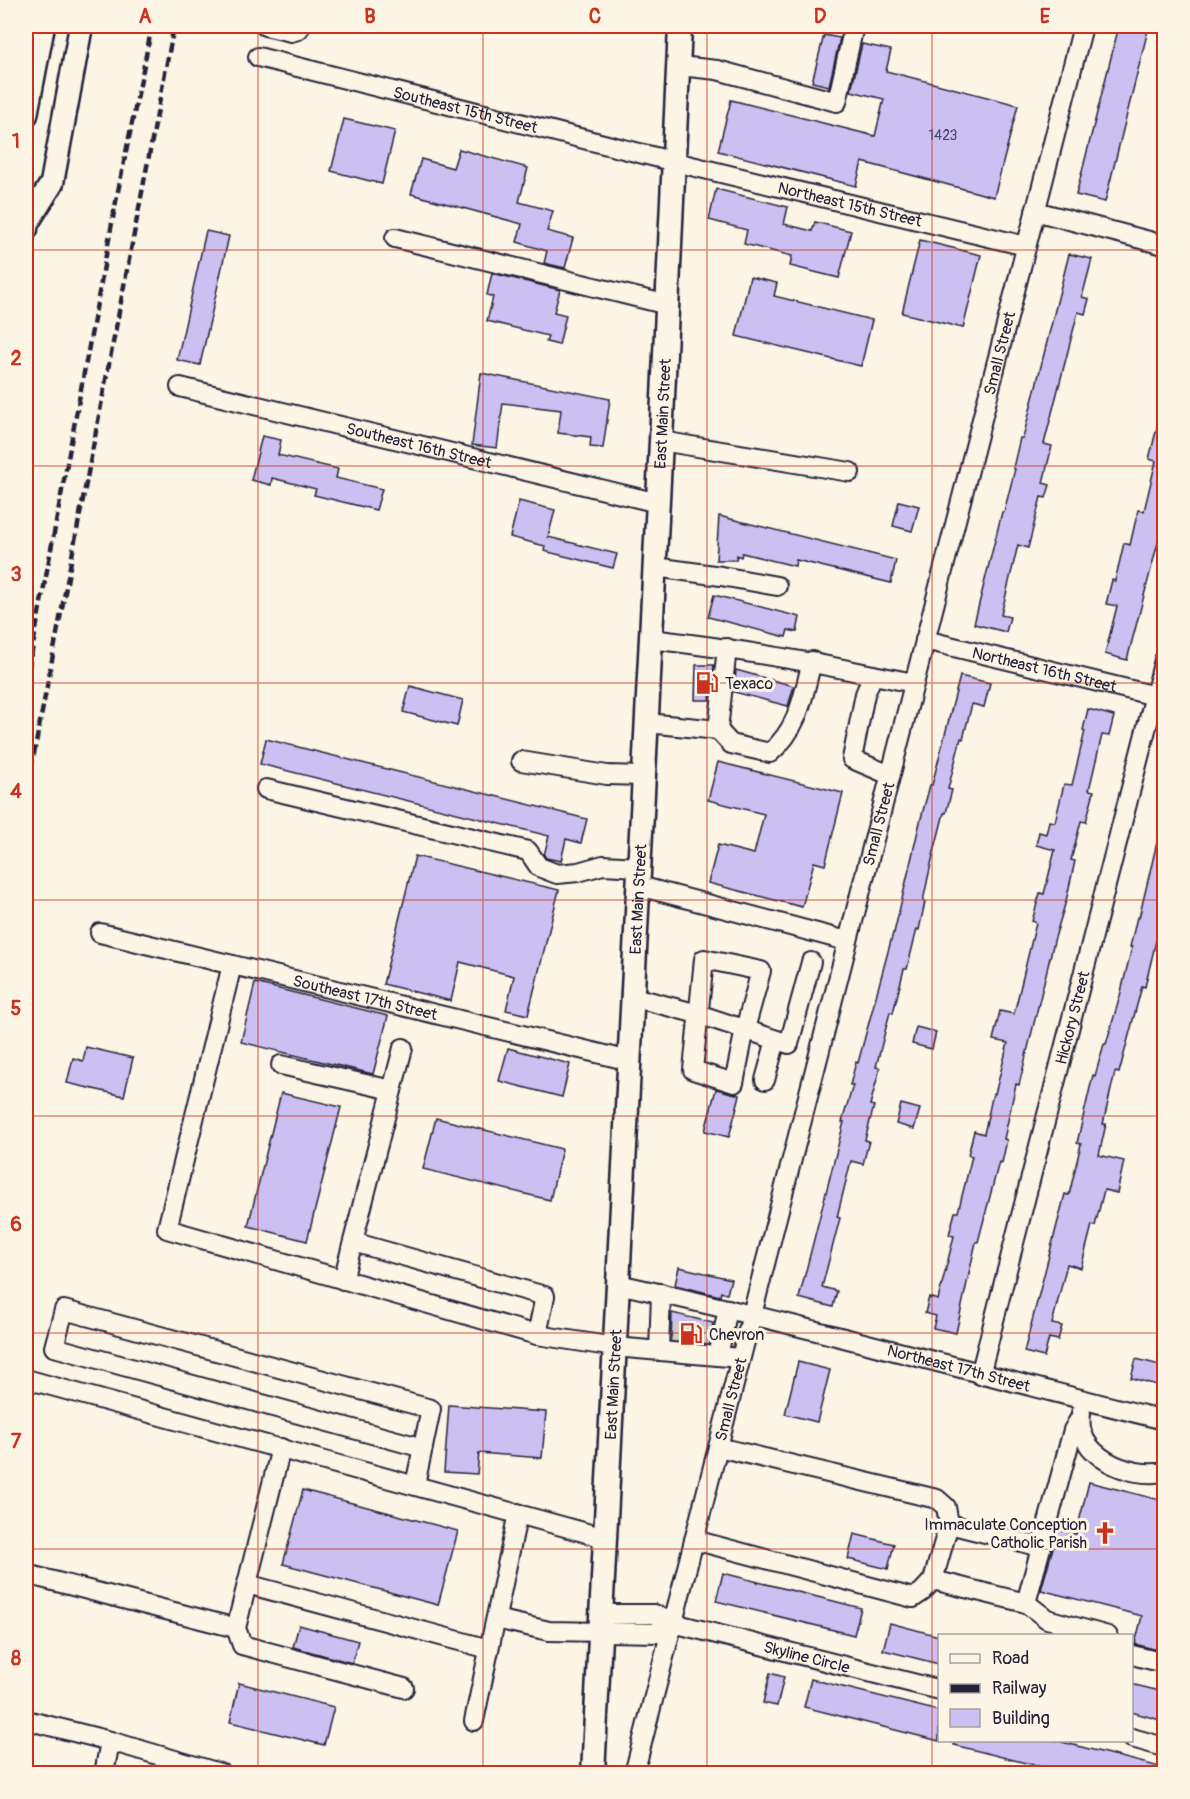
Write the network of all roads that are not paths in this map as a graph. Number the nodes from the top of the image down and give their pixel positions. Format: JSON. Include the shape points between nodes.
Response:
{"nodes":[{"id":1,"x":43,"y":26,"type":"edge"},
{"id":2,"x":81,"y":26,"type":"edge"},
{"id":3,"x":265,"y":26,"type":"edge"},
{"id":4,"x":301,"y":26,"type":"edge"},
{"id":5,"x":680,"y":26,"type":"edge"},
{"id":6,"x":854,"y":26,"type":"edge"},
{"id":7,"x":1083,"y":26,"type":"edge"},
{"id":8,"x":258,"y":57,"type":"dead end"},
{"id":9,"x":679,"y":66,"type":"junction"},
{"id":10,"x":26,"y":115,"type":"edge"},
{"id":11,"x":675,"y":162,"type":"junction"},
{"id":12,"x":1035,"y":211,"type":"junction"},
{"id":13,"x":26,"y":224,"type":"edge"},
{"id":14,"x":395,"y":238,"type":"dead end"},
{"id":15,"x":1164,"y":245,"type":"edge"},
{"id":16,"x":1026,"y":246,"type":"junction"},
{"id":17,"x":668,"y":305,"type":"junction"},
{"id":18,"x":180,"y":387,"type":"dead end"},
{"id":19,"x":661,"y":441,"type":"junction"},
{"id":20,"x":850,"y":472,"type":"dead end"},
{"id":21,"x":658,"y":503,"type":"junction"},
{"id":22,"x":655,"y":567,"type":"junction"},
{"id":23,"x":777,"y":586,"type":"dead end"},
{"id":24,"x":651,"y":639,"type":"junction"},
{"id":25,"x":925,"y":640,"type":"junction"},
{"id":26,"x":727,"y":648,"type":"junction"},
{"id":27,"x":1164,"y":660,"type":"edge"},
{"id":28,"x":812,"y":662,"type":"junction"},
{"id":29,"x":873,"y":675,"type":"junction"},
{"id":30,"x":914,"y":683,"type":"junction"},
{"id":31,"x":1160,"y":697,"type":"edge"},
{"id":32,"x":647,"y":723,"type":"junction"},
{"id":33,"x":718,"y":730,"type":"junction"},
{"id":34,"x":520,"y":761,"type":"dead end"},
{"id":35,"x":890,"y":775,"type":"junction"},
{"id":36,"x":644,"y":776,"type":"junction"},
{"id":37,"x":266,"y":789,"type":"dead end"},
{"id":38,"x":639,"y":877,"type":"junction"},
{"id":39,"x":100,"y":933,"type":"dead end"},
{"id":40,"x":848,"y":941,"type":"junction"},
{"id":41,"x":811,"y":962,"type":"dead end"},
{"id":42,"x":232,"y":965,"type":"junction"},
{"id":43,"x":633,"y":997,"type":"junction"},
{"id":44,"x":698,"y":1014,"type":"junction"},
{"id":45,"x":745,"y":1029,"type":"junction"},
{"id":46,"x":776,"y":1040,"type":"junction"},
{"id":47,"x":403,"y":1048,"type":"dead end"},
{"id":48,"x":630,"y":1061,"type":"junction"},
{"id":49,"x":281,"y":1065,"type":"dead end"},
{"id":50,"x":765,"y":1080,"type":"dead end"},
{"id":51,"x":392,"y":1090,"type":"junction"},
{"id":52,"x":353,"y":1242,"type":"junction"},
{"id":53,"x":343,"y":1280,"type":"junction"},
{"id":54,"x":618,"y":1284,"type":"junction"},
{"id":55,"x":662,"y":1293,"type":"junction"},
{"id":56,"x":728,"y":1309,"type":"junction"},
{"id":57,"x":752,"y":1314,"type":"junction"},
{"id":58,"x":537,"y":1335,"type":"junction"},
{"id":59,"x":615,"y":1347,"type":"junction"},
{"id":60,"x":658,"y":1351,"type":"junction"},
{"id":61,"x":718,"y":1356,"type":"junction"},
{"id":62,"x":740,"y":1358,"type":"junction"},
{"id":63,"x":980,"y":1375,"type":"junction"},
{"id":64,"x":26,"y":1379,"type":"edge"},
{"id":65,"x":1082,"y":1409,"type":"junction"},
{"id":66,"x":1164,"y":1420,"type":"edge"},
{"id":67,"x":718,"y":1446,"type":"junction"},
{"id":68,"x":281,"y":1448,"type":"junction"},
{"id":69,"x":423,"y":1449,"type":"junction"},
{"id":70,"x":1164,"y":1472,"type":"edge"},
{"id":71,"x":415,"y":1485,"type":"junction"},
{"id":72,"x":518,"y":1513,"type":"junction"},
{"id":73,"x":949,"y":1524,"type":"junction"},
{"id":74,"x":604,"y":1538,"type":"junction"},
{"id":75,"x":694,"y":1540,"type":"junction"},
{"id":76,"x":1041,"y":1547,"type":"junction"},
{"id":77,"x":26,"y":1574,"type":"edge"},
{"id":78,"x":933,"y":1580,"type":"junction"},
{"id":79,"x":247,"y":1584,"type":"junction"},
{"id":80,"x":1026,"y":1603,"type":"junction"},
{"id":81,"x":496,"y":1618,"type":"junction"},
{"id":82,"x":600,"y":1622,"type":"junction"},
{"id":83,"x":673,"y":1623,"type":"junction"},
{"id":84,"x":236,"y":1628,"type":"junction"},
{"id":85,"x":1104,"y":1634,"type":"edge"},
{"id":86,"x":489,"y":1649,"type":"junction"},
{"id":87,"x":1133,"y":1655,"type":"edge"},
{"id":88,"x":1164,"y":1663,"type":"edge"},
{"id":89,"x":404,"y":1688,"type":"dead end"},
{"id":90,"x":938,"y":1690,"type":"edge"},
{"id":91,"x":26,"y":1720,"type":"edge"},
{"id":92,"x":474,"y":1721,"type":"dead end"},
{"id":93,"x":1133,"y":1739,"type":"edge"},
{"id":94,"x":110,"y":1741,"type":"junction"},
{"id":95,"x":1164,"y":1747,"type":"edge"},
{"id":96,"x":104,"y":1773,"type":"edge"},
{"id":97,"x":223,"y":1773,"type":"edge"},
{"id":98,"x":593,"y":1773,"type":"edge"},
{"id":99,"x":634,"y":1773,"type":"edge"}],
"edges":[{"from":1,"to":10,"type":"main road"},
{"from":2,"to":13,"type":"main road","via":[[52,183]]},
{"from":3,"to":4,"type":"street","via":[[291,32]]},
{"from":5,"to":9,"type":"main road","name":"East Main Street"},
{"from":6,"to":9,"type":"street","via":[[837,102],[717,70]]},
{"from":7,"to":12,"type":"street","name":"Small Street"},
{"from":8,"to":11,"type":"street","name":"Southeast 15th Street"},
{"from":9,"to":11,"type":"main road","name":"East Main Street"},
{"from":11,"to":16,"type":"street","name":"Northeast 15th Street"},
{"from":11,"to":17,"type":"main road","name":"East Main Street"},
{"from":12,"to":15,"type":"street"},
{"from":12,"to":16,"type":"street","name":"Small Street"},
{"from":14,"to":17,"type":"street"},
{"from":16,"to":25,"type":"street","name":"Small Street"},
{"from":17,"to":19,"type":"main road","name":"East Main Street"},
{"from":18,"to":21,"type":"street","name":"Southeast 16th Street"},
{"from":19,"to":20,"type":"street"},
{"from":19,"to":21,"type":"main road","name":"East Main Street"},
{"from":21,"to":22,"type":"main road","name":"East Main Street"},
{"from":22,"to":23,"type":"street"},
{"from":22,"to":24,"type":"main road","name":"East Main Street"},
{"from":24,"to":26,"type":"street"},
{"from":24,"to":32,"type":"main road","name":"East Main Street"},
{"from":25,"to":30,"type":"street","name":"Small Street"},
{"from":25,"to":31,"type":"street","name":"Northeast 16th Street"},
{"from":26,"to":28,"type":"street"},
{"from":26,"to":33,"type":"street"},
{"from":27,"to":31,"type":"street","name":"Hickory Street"},
{"from":28,"to":29,"type":"street"},
{"from":28,"to":33,"type":"street","via":[[797,718],[770,753],[731,744]]},
{"from":29,"to":30,"type":"street"},
{"from":29,"to":35,"type":"street","via":[[865,694],[852,759]]},
{"from":30,"to":35,"type":"street","name":"Small Street"},
{"from":31,"to":63,"type":"street","name":"Hickory Street"},
{"from":32,"to":33,"type":"street"},
{"from":32,"to":36,"type":"main road","name":"East Main Street"},
{"from":34,"to":36,"type":"street","via":[[607,775]]},
{"from":35,"to":40,"type":"street","name":"Small Street"},
{"from":36,"to":38,"type":"main road","name":"East Main Street"},
{"from":37,"to":38,"type":"street","via":[[528,851],[539,867],[557,874],[603,866]]},
{"from":38,"to":40,"type":"street"},
{"from":38,"to":43,"type":"main road","name":"East Main Street"},
{"from":39,"to":42,"type":"street","name":"Southeast 17th Street"},
{"from":40,"to":57,"type":"street","name":"Small Street"},
{"from":41,"to":46,"type":"street","via":[[789,1044]]},
{"from":42,"to":48,"type":"street","name":"Southeast 17th Street"},
{"from":42,"to":53,"type":"street","via":[[167,1229]]},
{"from":43,"to":44,"type":"street"},
{"from":43,"to":48,"type":"main road","name":"East Main Street"},
{"from":44,"to":45,"type":"street"},
{"from":44,"to":45,"type":"street","via":[[693,1070],[734,1083]]},
{"from":44,"to":45,"type":"street","via":[[704,959],[761,972]]},
{"from":45,"to":46,"type":"street"},
{"from":46,"to":50,"type":"street"},
{"from":47,"to":51,"type":"street"},
{"from":48,"to":54,"type":"main road","name":"East Main Street"},
{"from":49,"to":51,"type":"street"},
{"from":51,"to":52,"type":"street"},
{"from":52,"to":53,"type":"street"},
{"from":52,"to":58,"type":"street","via":[[545,1296]]},
{"from":53,"to":58,"type":"street"},
{"from":54,"to":55,"type":"street","name":"Northeast 17th Street"},
{"from":54,"to":59,"type":"main road","name":"East Main Street"},
{"from":55,"to":56,"type":"street","name":"Northeast 17th Street","via":[[685,1308],[706,1312]]},
{"from":55,"to":60,"type":"street"},
{"from":56,"to":57,"type":"street","name":"Northeast 17th Street"},
{"from":56,"to":61,"type":"street"},
{"from":57,"to":62,"type":"street","name":"Small Street"},
{"from":57,"to":63,"type":"street","name":"Northeast 17th Street"},
{"from":58,"to":59,"type":"street"},
{"from":59,"to":60,"type":"street"},
{"from":59,"to":74,"type":"main road","name":"East Main Street"},
{"from":60,"to":61,"type":"street","via":[[699,1349]]},
{"from":61,"to":62,"type":"street"},
{"from":62,"to":67,"type":"street","name":"Small Street"},
{"from":63,"to":65,"type":"street","name":"Northeast 17th Street"},
{"from":64,"to":68,"type":"street"},
{"from":65,"to":66,"type":"street","name":"Northeast 17th Street"},
{"from":65,"to":70,"type":"street","via":[[1084,1437],[1100,1457],[1130,1471]]},
{"from":65,"to":76,"type":"street"},
{"from":67,"to":73,"type":"street","via":[[937,1499],[946,1508]]},
{"from":67,"to":75,"type":"street","name":"Small Street"},
{"from":68,"to":71,"type":"street"},
{"from":68,"to":79,"type":"street"},
{"from":69,"to":69,"type":"street","via":[[431,1409],[63,1310],[54,1347]]},
{"from":69,"to":71,"type":"street"},
{"from":71,"to":72,"type":"street"},
{"from":72,"to":74,"type":"street"},
{"from":72,"to":81,"type":"street"},
{"from":73,"to":76,"type":"street"},
{"from":73,"to":78,"type":"street"},
{"from":74,"to":82,"type":"main road","name":"East Main Street"},
{"from":75,"to":78,"type":"street","via":[[913,1598]]},
{"from":75,"to":83,"type":"street","name":"Small Street"},
{"from":76,"to":80,"type":"street"},
{"from":77,"to":84,"type":"street"},
{"from":78,"to":80,"type":"street"},
{"from":79,"to":84,"type":"street"},
{"from":79,"to":86,"type":"street"},
{"from":80,"to":85,"type":"street","via":[[1047,1619]]},
{"from":81,"to":82,"type":"street","via":[[549,1631]]},
{"from":81,"to":86,"type":"street"},
{"from":82,"to":83,"type":"street","via":[[660,1633]]},
{"from":82,"to":98,"type":"main road","name":"East Main Street"},
{"from":83,"to":90,"type":"street","name":"Skyline Circle"},
{"from":83,"to":99,"type":"street","name":"Small Street"},
{"from":84,"to":89,"type":"street","via":[[242,1646]]},
{"from":86,"to":92,"type":"street"},
{"from":87,"to":88,"type":"street"},
{"from":91,"to":94,"type":"street"},
{"from":93,"to":95,"type":"street"},
{"from":94,"to":96,"type":"street"},
{"from":94,"to":97,"type":"street"}]}
